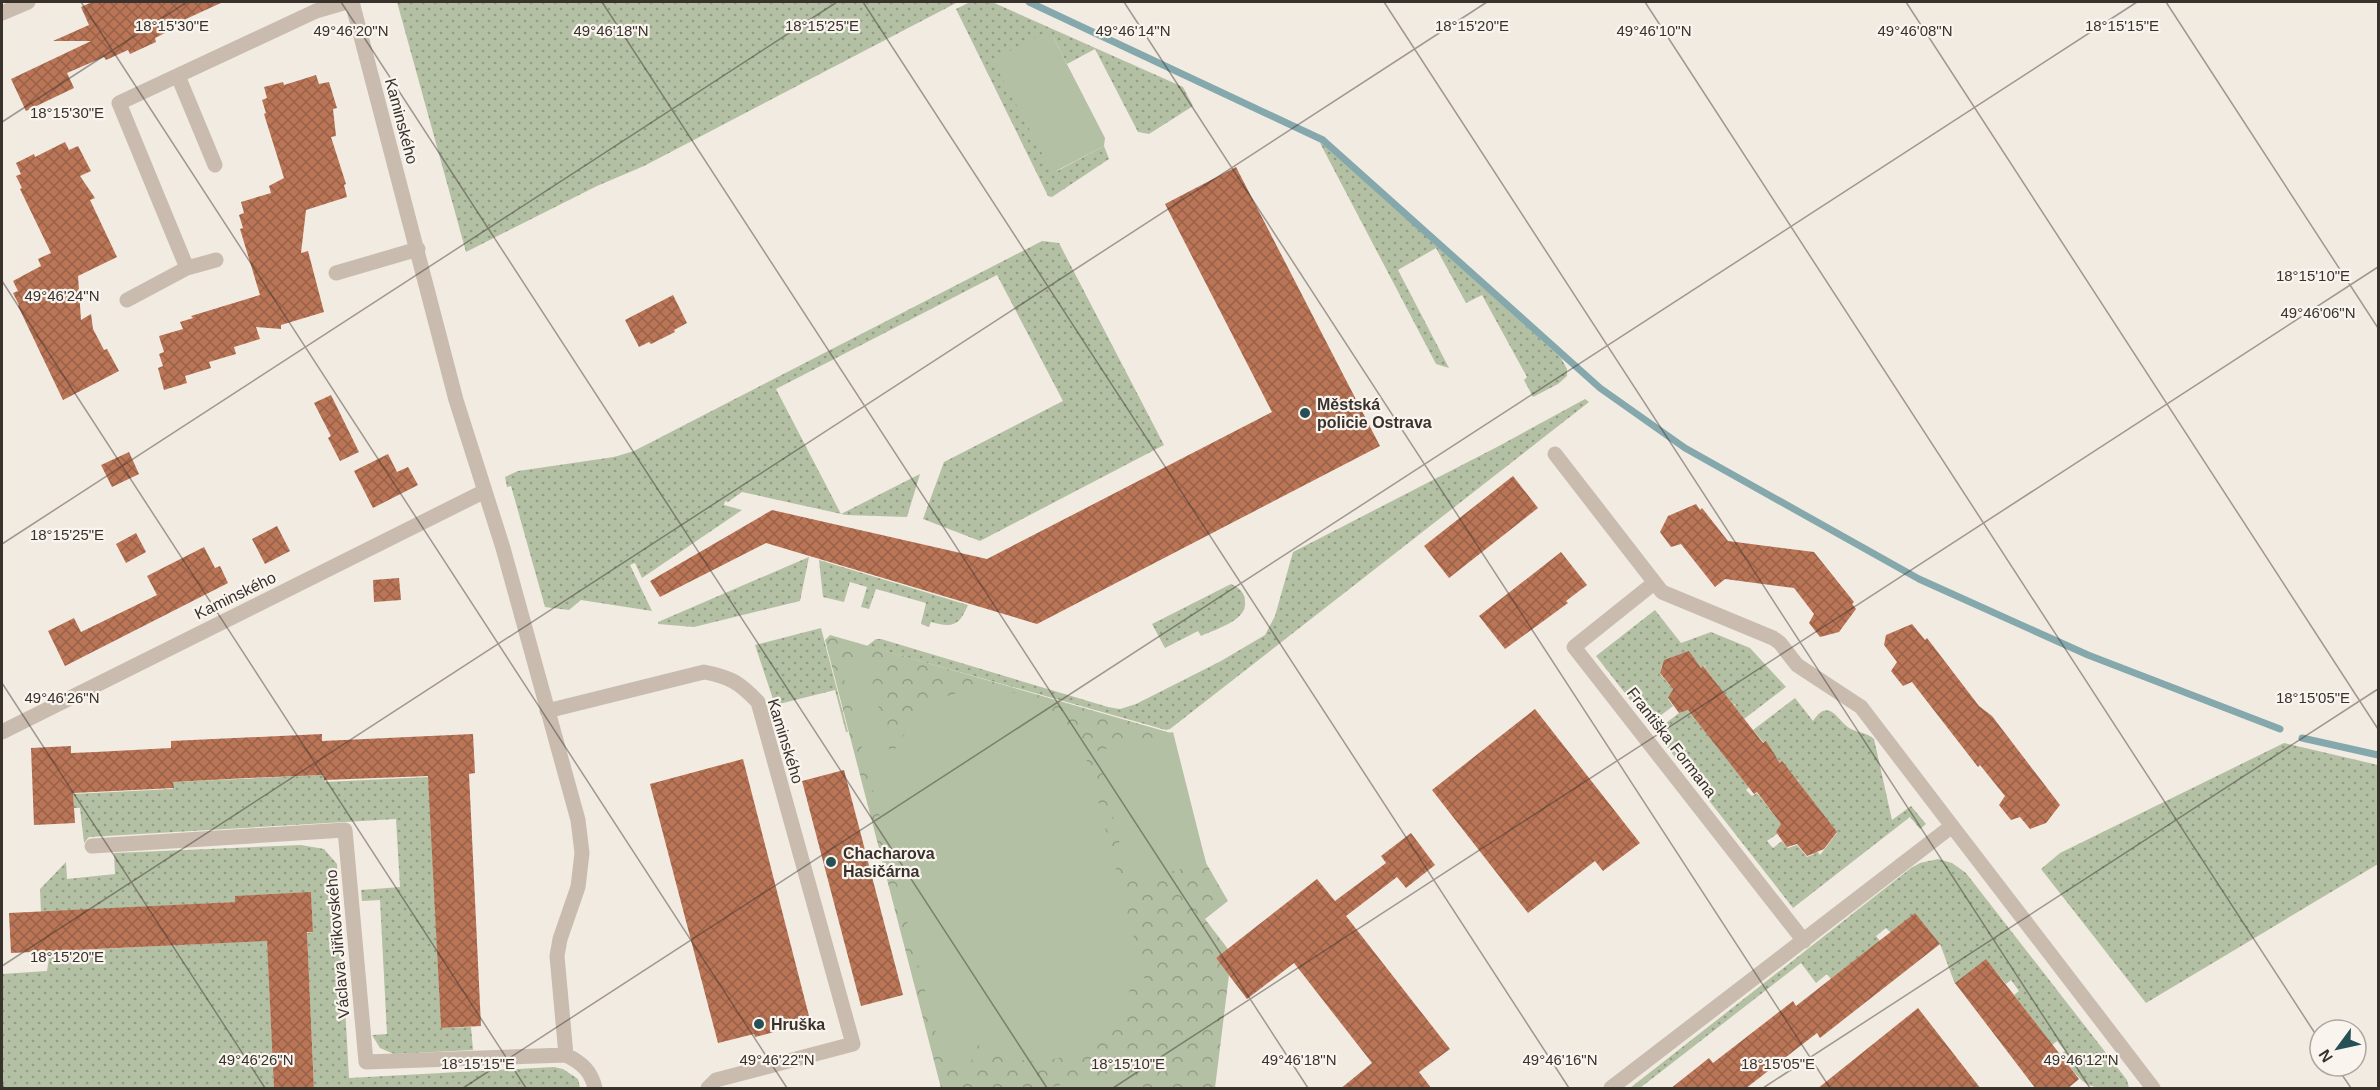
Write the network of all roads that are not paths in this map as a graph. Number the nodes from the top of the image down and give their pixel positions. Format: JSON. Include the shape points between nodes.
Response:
{"nodes":[{"id":1,"x":28,"y":2,"type":"edge"},
{"id":2,"x":347,"y":2,"type":"edge"},
{"id":3,"x":352,"y":2,"type":"edge"},
{"id":4,"x":2,"y":13,"type":"edge"},
{"id":5,"x":178,"y":76,"type":"junction"},
{"id":6,"x":215,"y":165,"type":"dead end"},
{"id":7,"x":418,"y":249,"type":"junction"},
{"id":8,"x":216,"y":260,"type":"dead end"},
{"id":9,"x":187,"y":268,"type":"junction"},
{"id":10,"x":336,"y":273,"type":"dead end"},
{"id":11,"x":127,"y":300,"type":"dead end"},
{"id":12,"x":1555,"y":454,"type":"dead end"},
{"id":13,"x":485,"y":491,"type":"junction"},
{"id":14,"x":1654,"y":583,"type":"junction"},
{"id":15,"x":548,"y":711,"type":"junction"},
{"id":16,"x":2,"y":732,"type":"edge"},
{"id":17,"x":1952,"y":826,"type":"junction"},
{"id":18,"x":92,"y":846,"type":"dead end"},
{"id":19,"x":1804,"y":940,"type":"junction"},
{"id":20,"x":566,"y":1055,"type":"junction"},
{"id":21,"x":595,"y":1089,"type":"edge"},
{"id":22,"x":708,"y":1089,"type":"edge"},
{"id":23,"x":1611,"y":1089,"type":"edge"},
{"id":24,"x":2153,"y":1089,"type":"edge"}],
"edges":[{"from":1,"to":4,"type":"street"},
{"from":2,"to":5,"type":"street","via":[[316,11]]},
{"from":3,"to":7,"type":"street","name":"Kaminského"},
{"from":5,"to":6,"type":"street"},
{"from":5,"to":9,"type":"street","via":[[119,103]]},
{"from":7,"to":10,"type":"street"},
{"from":7,"to":13,"type":"street","name":"Kaminského","via":[[456,400]]},
{"from":8,"to":9,"type":"street"},
{"from":9,"to":11,"type":"street"},
{"from":12,"to":14,"type":"street"},
{"from":13,"to":15,"type":"street","name":"Kaminského"},
{"from":13,"to":16,"type":"street","name":"Kaminského"},
{"from":14,"to":17,"type":"street","via":[[1671,597],[1773,638],[1797,665],[1861,707]]},
{"from":14,"to":19,"type":"street","name":"Františka Formana","via":[[1574,647]]},
{"from":15,"to":20,"type":"street","via":[[578,820],[582,853],[578,887],[557,956]]},
{"from":15,"to":22,"type":"street","name":"Kaminského","via":[[704,672],[725,676],[742,685],[758,702],[853,1044],[716,1080]]},
{"from":17,"to":19,"type":"street"},
{"from":17,"to":24,"type":"street"},
{"from":18,"to":20,"type":"street","name":"Václava Jiřikovského","via":[[345,830],[366,1062]]},
{"from":19,"to":23,"type":"street"},
{"from":20,"to":21,"type":"street","via":[[582,1063]]}]}
